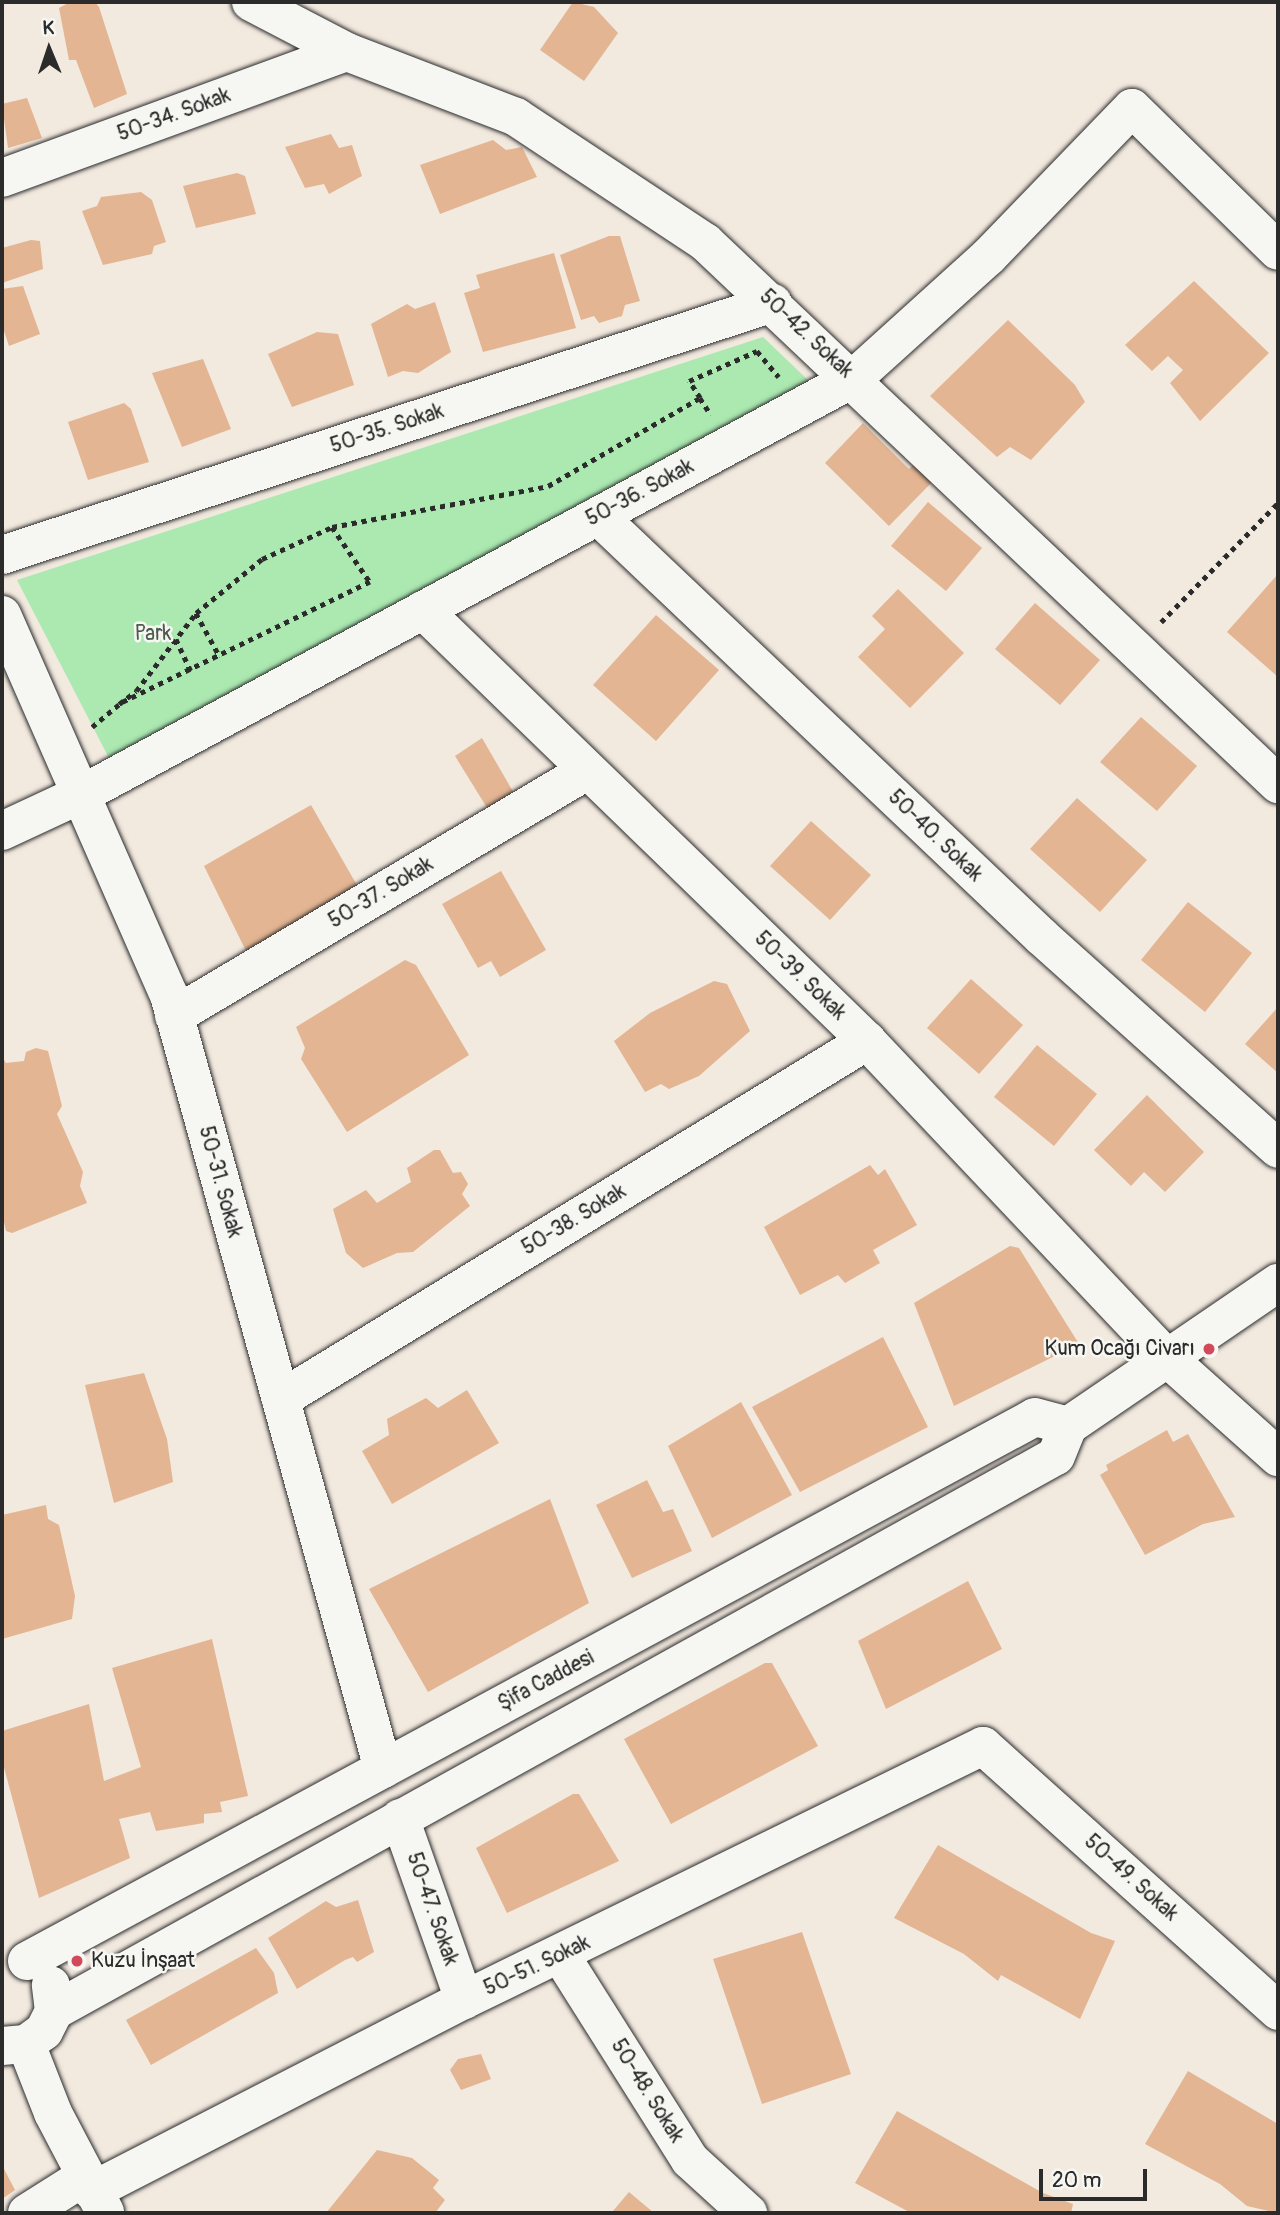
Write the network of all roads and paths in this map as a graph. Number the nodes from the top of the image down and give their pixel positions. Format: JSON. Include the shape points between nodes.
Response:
{"nodes":[{"id":1,"x":251,"y":2,"type":"edge"},
{"id":2,"x":347,"y":52,"type":"junction"},
{"id":3,"x":2,"y":178,"type":"edge"},
{"id":4,"x":1278,"y":251,"type":"edge"},
{"id":5,"x":773,"y":303,"type":"junction"},
{"id":6,"x":854,"y":378,"type":"junction"},
{"id":7,"x":772,"y":389,"type":"dead end"},
{"id":8,"x":700,"y":398,"type":"junction"},
{"id":9,"x":716,"y":421,"type":"dead end"},
{"id":10,"x":1278,"y":503,"type":"edge"},
{"id":11,"x":598,"y":516,"type":"junction"},
{"id":12,"x":332,"y":527,"type":"junction"},
{"id":13,"x":2,"y":555,"type":"edge"},
{"id":14,"x":423,"y":610,"type":"junction"},
{"id":15,"x":196,"y":613,"type":"junction"},
{"id":16,"x":2,"y":615,"type":"edge"},
{"id":17,"x":176,"y":639,"type":"junction"},
{"id":18,"x":1134,"y":649,"type":"junction"},
{"id":19,"x":220,"y":657,"type":"junction"},
{"id":20,"x":191,"y":671,"type":"junction"},
{"id":21,"x":119,"y":704,"type":"junction"},
{"id":22,"x":64,"y":750,"type":"junction"},
{"id":23,"x":587,"y":771,"type":"junction"},
{"id":24,"x":1278,"y":784,"type":"edge"},
{"id":25,"x":84,"y":793,"type":"junction"},
{"id":26,"x":2,"y":831,"type":"edge"},
{"id":27,"x":174,"y":1016,"type":"junction"},
{"id":28,"x":867,"y":1041,"type":"junction"},
{"id":29,"x":1278,"y":1149,"type":"edge"},
{"id":30,"x":1278,"y":1283,"type":"edge"},
{"id":31,"x":1165,"y":1356,"type":"junction"},
{"id":32,"x":281,"y":1399,"type":"junction"},
{"id":33,"x":1068,"y":1426,"type":"junction"},
{"id":34,"x":1278,"y":1457,"type":"edge"},
{"id":35,"x":983,"y":1746,"type":"joint"},
{"id":36,"x":383,"y":1769,"type":"junction"},
{"id":37,"x":400,"y":1818,"type":"junction"},
{"id":38,"x":561,"y":1956,"type":"junction"},
{"id":39,"x":15,"y":1960,"type":"edge"},
{"id":40,"x":464,"y":2000,"type":"junction"},
{"id":41,"x":54,"y":2011,"type":"junction"},
{"id":42,"x":1278,"y":2011,"type":"edge"},
{"id":43,"x":14,"y":2045,"type":"edge"},
{"id":44,"x":94,"y":2194,"type":"edge"},
{"id":45,"x":27,"y":2213,"type":"edge"},
{"id":46,"x":748,"y":2213,"type":"edge"}],
"edges":[{"from":1,"to":2,"type":"street","name":"50-42. Sokak"},
{"from":2,"to":3,"type":"street","name":"50-34. Sokak"},
{"from":2,"to":5,"type":"street","name":"50-42. Sokak","via":[[516,117],[705,242]]},
{"from":4,"to":6,"type":"street","name":"50-36. Sokak","via":[[1132,108],[988,257]]},
{"from":5,"to":6,"type":"street","name":"50-42. Sokak"},
{"from":5,"to":13,"type":"street","name":"50-35. Sokak"},
{"from":6,"to":11,"type":"street","name":"50-36. Sokak"},
{"from":6,"to":18,"type":"street","name":"50-42. Sokak"},
{"from":7,"to":8,"type":"path","via":[[784,383],[758,351],[689,381]]},
{"from":8,"to":9,"type":"path"},
{"from":8,"to":12,"type":"path","via":[[548,485]]},
{"from":10,"to":18,"type":"path"},
{"from":11,"to":14,"type":"street","name":"50-36. Sokak"},
{"from":11,"to":29,"type":"street","name":"50-40. Sokak","via":[[1042,937]]},
{"from":12,"to":15,"type":"path","via":[[262,559]]},
{"from":12,"to":19,"type":"path","via":[[370,582]]},
{"from":14,"to":23,"type":"street","name":"50-39. Sokak"},
{"from":14,"to":25,"type":"street","name":"50-36. Sokak"},
{"from":15,"to":17,"type":"path"},
{"from":15,"to":19,"type":"path"},
{"from":16,"to":22,"type":"street","name":"50-31. Sokak"},
{"from":17,"to":20,"type":"path"},
{"from":17,"to":21,"type":"path"},
{"from":18,"to":24,"type":"street","name":"50-42. Sokak"},
{"from":19,"to":20,"type":"path"},
{"from":20,"to":21,"type":"path"},
{"from":21,"to":22,"type":"path"},
{"from":22,"to":25,"type":"street","name":"50-31. Sokak"},
{"from":23,"to":27,"type":"street","name":"50-37. Sokak"},
{"from":23,"to":28,"type":"street","name":"50-39. Sokak"},
{"from":25,"to":26,"type":"street","name":"50-36. Sokak"},
{"from":25,"to":27,"type":"street","name":"50-31. Sokak"},
{"from":27,"to":32,"type":"street","name":"50-31. Sokak"},
{"from":28,"to":31,"type":"street","name":"50-39. Sokak"},
{"from":28,"to":32,"type":"street","name":"50-38. Sokak"},
{"from":30,"to":31,"type":"street"},
{"from":31,"to":33,"type":"street"},
{"from":31,"to":34,"type":"street","name":"50-39. Sokak"},
{"from":32,"to":36,"type":"street","name":"50-31. Sokak"},
{"from":33,"to":36,"type":"street","name":"Şifa Caddesi","via":[[1035,1417]]},
{"from":33,"to":37,"type":"street","via":[[1056,1456]]},
{"from":35,"to":38,"type":"street","name":"50-51. Sokak"},
{"from":35,"to":42,"type":"street","name":"50-49. Sokak"},
{"from":36,"to":39,"type":"street","name":"Şifa Caddesi"},
{"from":37,"to":40,"type":"street","name":"50-47. Sokak"},
{"from":37,"to":41,"type":"street"},
{"from":38,"to":40,"type":"street","name":"50-51. Sokak"},
{"from":38,"to":46,"type":"street","name":"50-48. Sokak","via":[[690,2160]]},
{"from":39,"to":41,"type":"street","via":[[47,1979]]},
{"from":40,"to":44,"type":"street","name":"50-51. Sokak"},
{"from":41,"to":43,"type":"street","via":[[44,2031]]},
{"from":43,"to":44,"type":"street"},
{"from":44,"to":45,"type":"street","name":"50-51. Sokak"}]}
